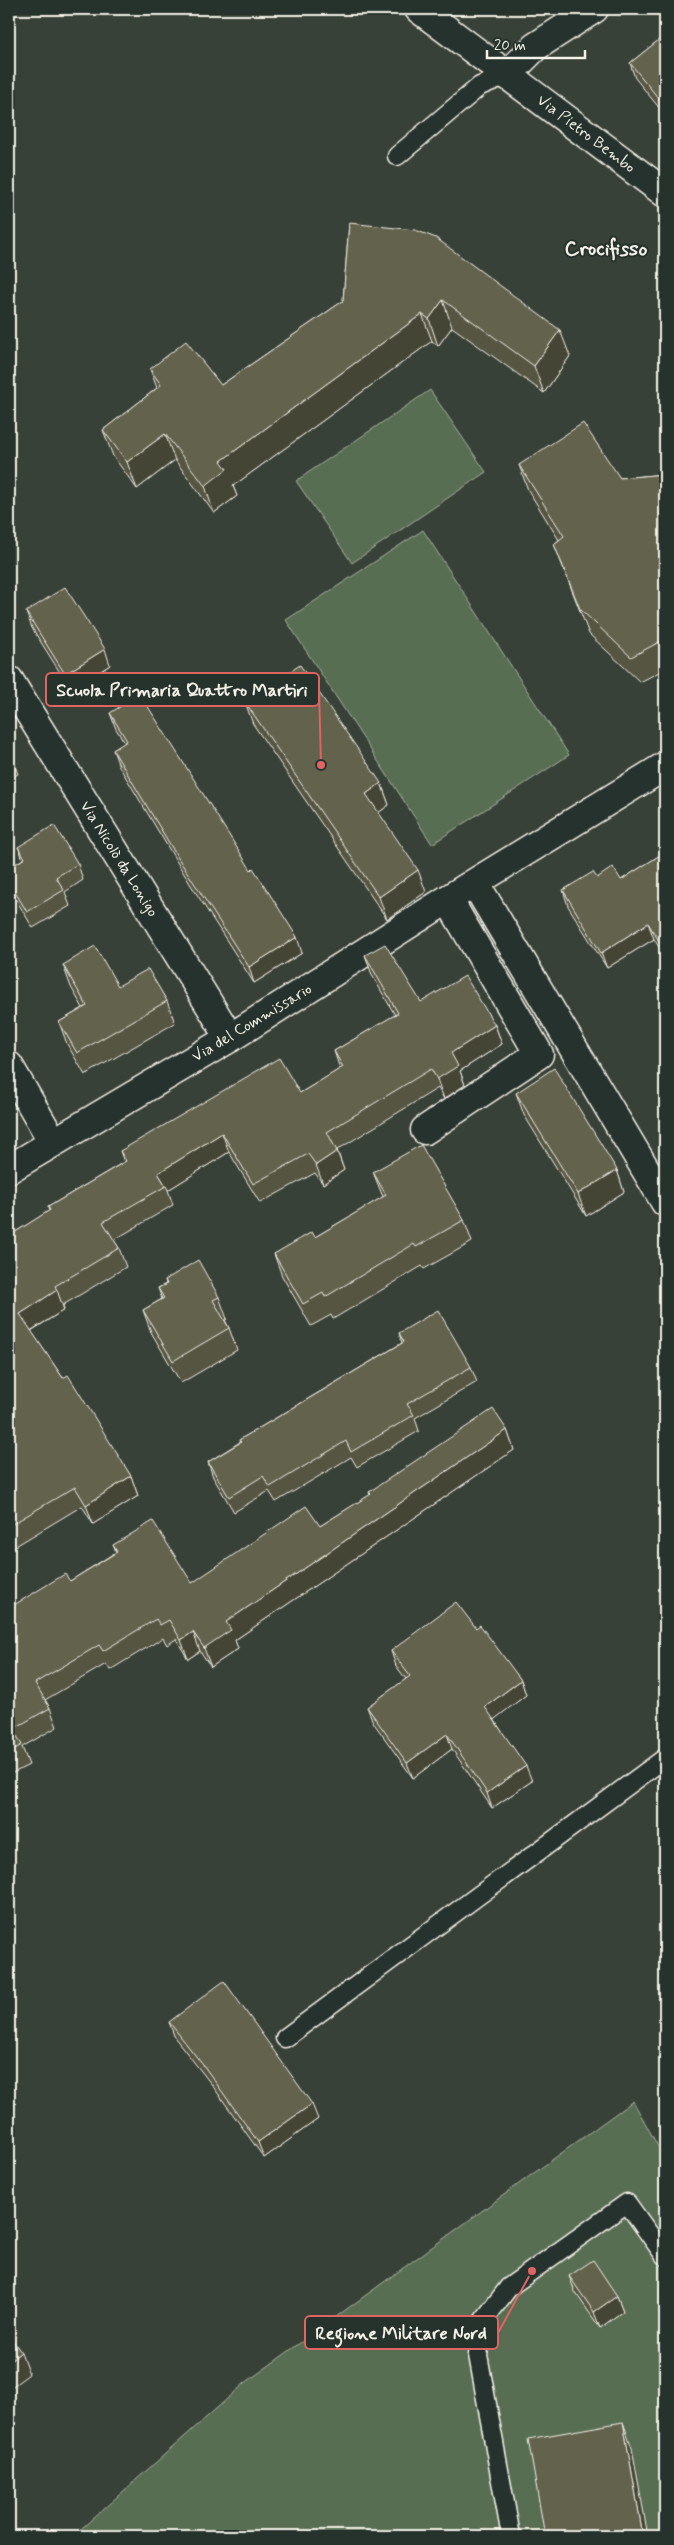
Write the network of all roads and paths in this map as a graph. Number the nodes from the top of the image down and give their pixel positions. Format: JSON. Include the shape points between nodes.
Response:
{"nodes":[{"id":1,"x":419,"y":9,"type":"edge"},
{"id":2,"x":594,"y":9,"type":"edge"},
{"id":3,"x":507,"y":75,"type":"junction"},
{"id":4,"x":397,"y":156,"type":"dead end"},
{"id":5,"x":665,"y":193,"type":"edge"},
{"id":6,"x":9,"y":680,"type":"edge"},
{"id":7,"x":665,"y":766,"type":"edge"},
{"id":8,"x":475,"y":883,"type":"junction"},
{"id":9,"x":448,"y":899,"type":"junction"},
{"id":10,"x":230,"y":1038,"type":"junction"},
{"id":11,"x":9,"y":1066,"type":"edge"},
{"id":12,"x":424,"y":1130,"type":"dead end"},
{"id":13,"x":53,"y":1142,"type":"junction"},
{"id":14,"x":9,"y":1169,"type":"edge"},
{"id":15,"x":665,"y":1202,"type":"edge"},
{"id":16,"x":665,"y":1758,"type":"edge"},
{"id":17,"x":285,"y":2038,"type":"dead end"},
{"id":18,"x":665,"y":2256,"type":"edge"},
{"id":19,"x":511,"y":2536,"type":"edge"}],
"edges":[{"from":1,"to":3,"type":"street","name":"Via Pietro Bembo"},
{"from":2,"to":3,"type":"street","via":[[535,47]]},
{"from":3,"to":4,"type":"lane","via":[[480,86]]},
{"from":3,"to":5,"type":"street","name":"Via Pietro Bembo"},
{"from":6,"to":10,"type":"street","name":"Via Nicolò da Lonigo"},
{"from":7,"to":8,"type":"street","name":"Via del Commissario"},
{"from":8,"to":9,"type":"street","name":"Via del Commissario"},
{"from":8,"to":15,"type":"street"},
{"from":9,"to":10,"type":"street","name":"Via del Commissario"},
{"from":9,"to":12,"type":"street","via":[[539,1054]]},
{"from":10,"to":13,"type":"street","name":"Via del Commissario"},
{"from":11,"to":13,"type":"street"},
{"from":13,"to":14,"type":"street","name":"Via del Commissario"},
{"from":16,"to":17,"type":"lane"},
{"from":18,"to":19,"type":"lane","via":[[627,2203],[509,2287],[483,2321],[478,2355]]}]}
